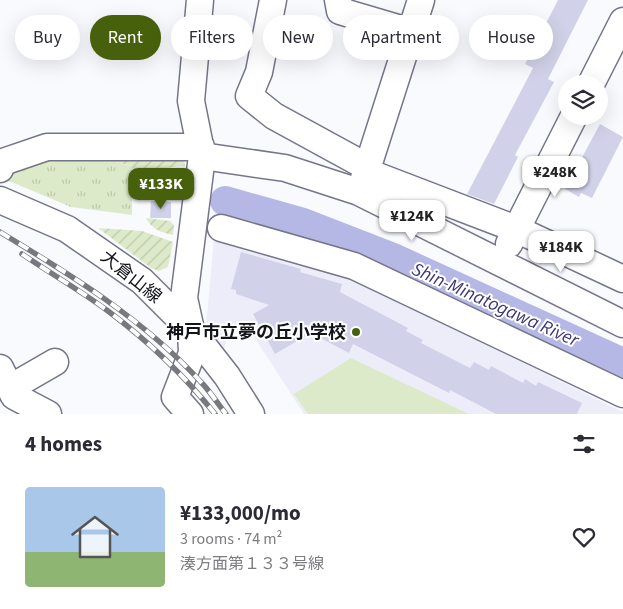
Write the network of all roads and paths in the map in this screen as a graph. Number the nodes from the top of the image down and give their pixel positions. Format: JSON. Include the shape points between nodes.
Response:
{"nodes":[{"id":1,"x":200,"y":0,"type":"edge"},
{"id":2,"x":273,"y":0,"type":"edge"},
{"id":3,"x":338,"y":0,"type":"edge"},
{"id":4,"x":421,"y":0,"type":"edge"},
{"id":5,"x":354,"y":15,"type":"edge"},
{"id":6,"x":416,"y":15,"type":"edge"},
{"id":7,"x":623,"y":21,"type":"edge"},
{"id":8,"x":402,"y":60,"type":"edge"},
{"id":9,"x":614,"y":61,"type":"edge"},
{"id":10,"x":600,"y":75,"type":"edge"},
{"id":11,"x":569,"y":125,"type":"edge"},
{"id":12,"x":202,"y":152,"type":"junction"},
{"id":13,"x":0,"y":169,"type":"edge"},
{"id":14,"x":363,"y":182,"type":"junction"},
{"id":15,"x":0,"y":200,"type":"edge"},
{"id":16,"x":221,"y":228,"type":"dead end"},
{"id":17,"x":516,"y":229,"type":"junction"},
{"id":18,"x":500,"y":263,"type":"junction"},
{"id":19,"x":623,"y":278,"type":"edge"},
{"id":20,"x":623,"y":324,"type":"edge"},
{"id":21,"x":191,"y":330,"type":"junction"},
{"id":22,"x":55,"y":362,"type":"dead end"},
{"id":23,"x":8,"y":391,"type":"edge"},
{"id":24,"x":623,"y":394,"type":"edge"},
{"id":25,"x":48,"y":414,"type":"edge"},
{"id":26,"x":190,"y":414,"type":"edge"},
{"id":27,"x":251,"y":414,"type":"edge"}],
"edges":[{"from":1,"to":12,"type":"street","via":[[191,101]]},
{"from":2,"to":14,"type":"street","via":[[259,72],[249,96],[274,116],[360,163]]},
{"from":3,"to":5,"type":"street","via":[[340,11]]},
{"from":4,"to":6,"type":"street"},
{"from":7,"to":9,"type":"street"},
{"from":8,"to":14,"type":"street"},
{"from":9,"to":10,"type":"street"},
{"from":11,"to":17,"type":"street"},
{"from":12,"to":13,"type":"street","via":[[47,146],[3,162]]},
{"from":12,"to":14,"type":"street"},
{"from":12,"to":21,"type":"street","via":[[184,298]]},
{"from":14,"to":17,"type":"street"},
{"from":14,"to":18,"type":"street"},
{"from":15,"to":21,"type":"street","name":"大倉山線","via":[[67,229],[142,281]]},
{"from":16,"to":24,"type":"street","via":[[354,266]]},
{"from":17,"to":18,"type":"street"},
{"from":17,"to":19,"type":"street"},
{"from":18,"to":20,"type":"street"},
{"from":21,"to":26,"type":"street","via":[[192,353],[175,397]]},
{"from":21,"to":27,"type":"street","name":"大倉山線","via":[[227,376]]},
{"from":22,"to":23,"type":"street"},
{"from":23,"to":25,"type":"street"}]}
